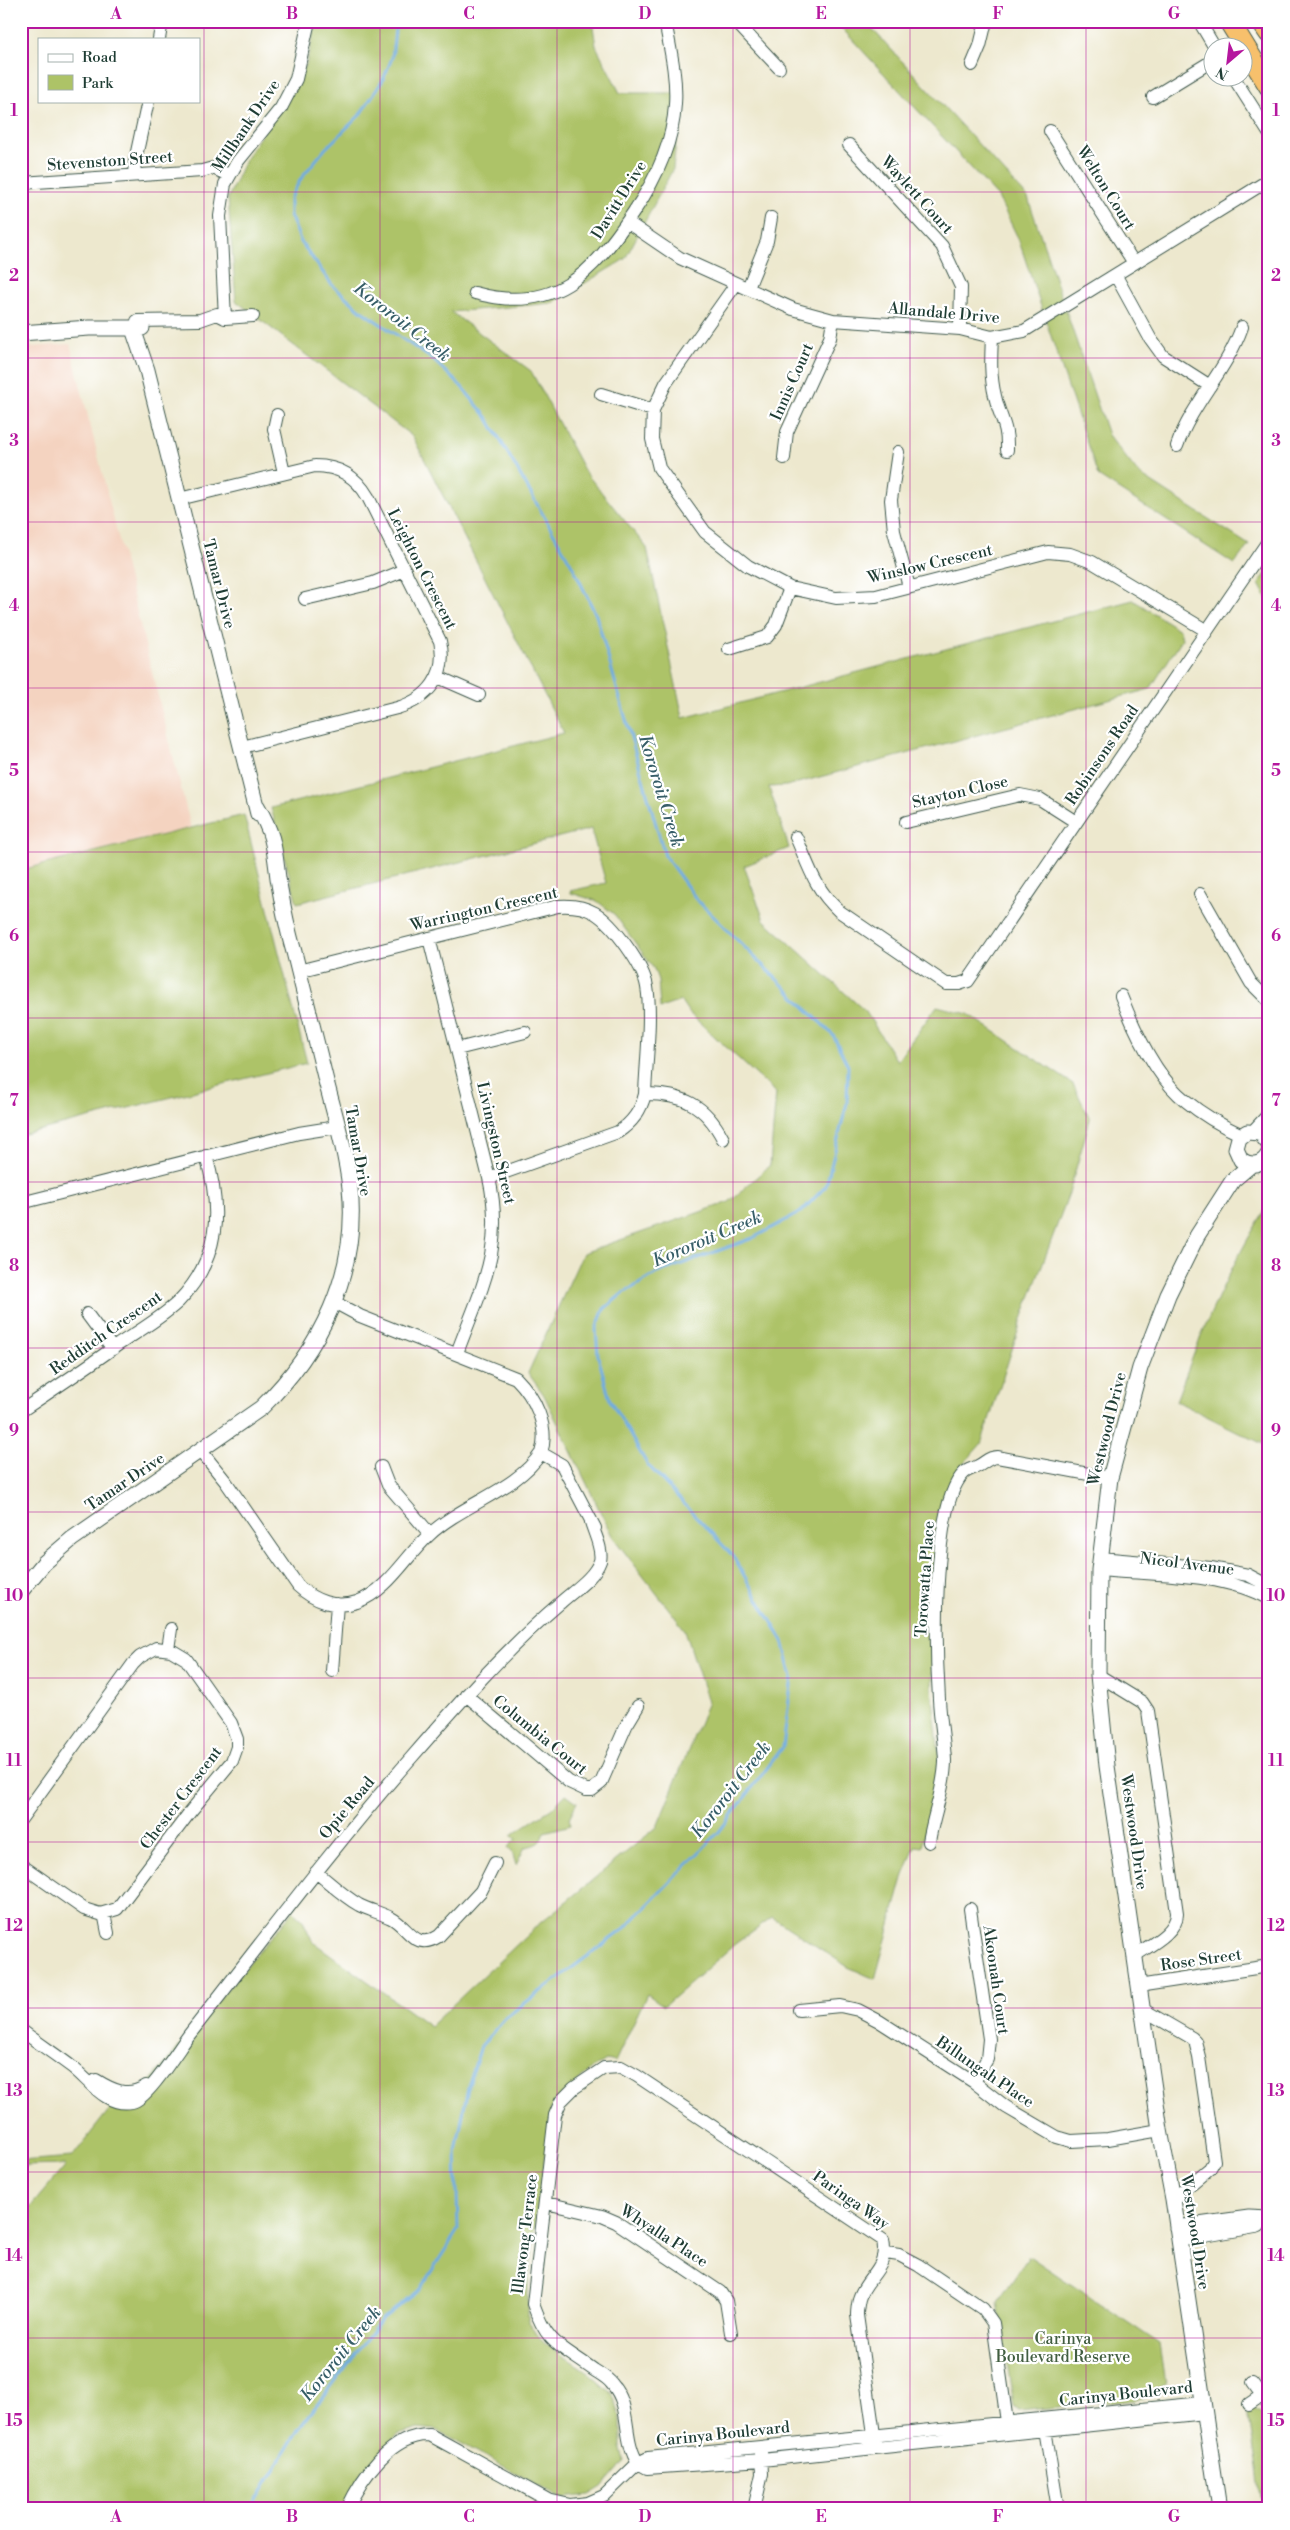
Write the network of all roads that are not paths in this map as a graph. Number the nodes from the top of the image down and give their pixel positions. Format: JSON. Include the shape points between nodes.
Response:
{"nodes":[{"id":1,"x":162,"y":21,"type":"edge"},
{"id":2,"x":309,"y":21,"type":"edge"},
{"id":3,"x":665,"y":21,"type":"edge"},
{"id":4,"x":735,"y":21,"type":"edge"},
{"id":5,"x":986,"y":21,"type":"edge"},
{"id":6,"x":1199,"y":21,"type":"edge"},
{"id":7,"x":1229,"y":21,"type":"edge"},
{"id":8,"x":1261,"y":21,"type":"edge"},
{"id":9,"x":1269,"y":33,"type":"edge"},
{"id":10,"x":159,"y":38,"type":"edge"},
{"id":11,"x":1209,"y":38,"type":"edge"},
{"id":12,"x":972,"y":65,"type":"dead end"},
{"id":13,"x":1202,"y":67,"type":"edge"},
{"id":14,"x":779,"y":68,"type":"dead end"},
{"id":15,"x":1269,"y":86,"type":"edge"},
{"id":16,"x":1240,"y":88,"type":"edge"},
{"id":17,"x":1152,"y":97,"type":"dead end"},
{"id":18,"x":148,"y":102,"type":"edge"},
{"id":19,"x":1050,"y":131,"type":"dead end"},
{"id":20,"x":1269,"y":133,"type":"edge"},
{"id":21,"x":850,"y":145,"type":"dead end"},
{"id":22,"x":140,"y":175,"type":"junction"},
{"id":23,"x":227,"y":179,"type":"junction"},
{"id":24,"x":1269,"y":180,"type":"edge"},
{"id":25,"x":21,"y":184,"type":"edge"},
{"id":26,"x":771,"y":218,"type":"dead end"},
{"id":27,"x":627,"y":222,"type":"junction"},
{"id":28,"x":1134,"y":263,"type":"junction"},
{"id":29,"x":1116,"y":276,"type":"junction"},
{"id":30,"x":742,"y":286,"type":"junction"},
{"id":31,"x":475,"y":293,"type":"dead end"},
{"id":32,"x":253,"y":316,"type":"dead end"},
{"id":33,"x":228,"y":317,"type":"junction"},
{"id":34,"x":833,"y":320,"type":"junction"},
{"id":35,"x":137,"y":326,"type":"junction"},
{"id":36,"x":1242,"y":327,"type":"dead end"},
{"id":37,"x":960,"y":329,"type":"junction"},
{"id":38,"x":21,"y":333,"type":"edge"},
{"id":39,"x":992,"y":336,"type":"junction"},
{"id":40,"x":1210,"y":386,"type":"junction"},
{"id":41,"x":601,"y":394,"type":"dead end"},
{"id":42,"x":653,"y":410,"type":"junction"},
{"id":43,"x":277,"y":414,"type":"dead end"},
{"id":44,"x":1177,"y":446,"type":"dead end"},
{"id":45,"x":1007,"y":450,"type":"dead end"},
{"id":46,"x":898,"y":452,"type":"dead end"},
{"id":47,"x":784,"y":458,"type":"dead end"},
{"id":48,"x":284,"y":473,"type":"junction"},
{"id":49,"x":179,"y":499,"type":"junction"},
{"id":50,"x":1269,"y":540,"type":"edge"},
{"id":51,"x":405,"y":570,"type":"junction"},
{"id":52,"x":909,"y":587,"type":"junction"},
{"id":53,"x":790,"y":588,"type":"junction"},
{"id":54,"x":305,"y":599,"type":"dead end"},
{"id":55,"x":1207,"y":631,"type":"junction"},
{"id":56,"x":729,"y":649,"type":"dead end"},
{"id":57,"x":438,"y":677,"type":"junction"},
{"id":58,"x":479,"y":695,"type":"dead end"},
{"id":59,"x":242,"y":747,"type":"junction"},
{"id":60,"x":906,"y":822,"type":"dead end"},
{"id":61,"x":1076,"y":822,"type":"junction"},
{"id":62,"x":796,"y":837,"type":"dead end"},
{"id":63,"x":1200,"y":894,"type":"dead end"},
{"id":64,"x":429,"y":938,"type":"junction"},
{"id":65,"x":298,"y":971,"type":"junction"},
{"id":66,"x":1121,"y":996,"type":"dead end"},
{"id":67,"x":1269,"y":1001,"type":"edge"},
{"id":68,"x":525,"y":1032,"type":"dead end"},
{"id":69,"x":457,"y":1049,"type":"junction"},
{"id":70,"x":645,"y":1094,"type":"junction"},
{"id":71,"x":1269,"y":1116,"type":"edge"},
{"id":72,"x":337,"y":1123,"type":"junction"},
{"id":73,"x":722,"y":1139,"type":"dead end"},
{"id":74,"x":1256,"y":1141,"type":"edge"},
{"id":75,"x":206,"y":1156,"type":"junction"},
{"id":76,"x":490,"y":1178,"type":"junction"},
{"id":77,"x":1233,"y":1180,"type":"junction"},
{"id":78,"x":21,"y":1203,"type":"edge"},
{"id":79,"x":333,"y":1305,"type":"junction"},
{"id":80,"x":87,"y":1314,"type":"dead end"},
{"id":81,"x":112,"y":1349,"type":"junction"},
{"id":82,"x":457,"y":1353,"type":"junction"},
{"id":83,"x":21,"y":1411,"type":"edge"},
{"id":84,"x":204,"y":1449,"type":"junction"},
{"id":85,"x":541,"y":1453,"type":"junction"},
{"id":86,"x":381,"y":1466,"type":"dead end"},
{"id":87,"x":1110,"y":1478,"type":"junction"},
{"id":88,"x":430,"y":1534,"type":"junction"},
{"id":89,"x":1100,"y":1564,"type":"junction"},
{"id":90,"x":1269,"y":1586,"type":"edge"},
{"id":91,"x":21,"y":1591,"type":"edge"},
{"id":92,"x":1269,"y":1599,"type":"edge"},
{"id":93,"x":337,"y":1604,"type":"junction"},
{"id":94,"x":172,"y":1629,"type":"dead end"},
{"id":95,"x":168,"y":1649,"type":"junction"},
{"id":96,"x":332,"y":1671,"type":"dead end"},
{"id":97,"x":1098,"y":1675,"type":"junction"},
{"id":98,"x":466,"y":1695,"type":"junction"},
{"id":99,"x":638,"y":1706,"type":"dead end"},
{"id":100,"x":21,"y":1819,"type":"edge"},
{"id":101,"x":929,"y":1842,"type":"dead end"},
{"id":102,"x":495,"y":1863,"type":"dead end"},
{"id":103,"x":21,"y":1865,"type":"edge"},
{"id":104,"x":316,"y":1872,"type":"junction"},
{"id":105,"x":970,"y":1909,"type":"dead end"},
{"id":106,"x":104,"y":1913,"type":"junction"},
{"id":107,"x":108,"y":1933,"type":"dead end"},
{"id":108,"x":1134,"y":1956,"type":"junction"},
{"id":109,"x":1269,"y":1966,"type":"edge"},
{"id":110,"x":1138,"y":1986,"type":"junction"},
{"id":111,"x":1142,"y":2009,"type":"junction"},
{"id":112,"x":799,"y":2010,"type":"dead end"},
{"id":113,"x":21,"y":2030,"type":"edge"},
{"id":114,"x":621,"y":2067,"type":"joint"},
{"id":115,"x":974,"y":2082,"type":"junction"},
{"id":116,"x":1160,"y":2130,"type":"junction"},
{"id":117,"x":1173,"y":2199,"type":"junction"},
{"id":118,"x":546,"y":2203,"type":"junction"},
{"id":119,"x":1269,"y":2220,"type":"edge"},
{"id":120,"x":1178,"y":2234,"type":"junction"},
{"id":121,"x":886,"y":2253,"type":"junction"},
{"id":122,"x":731,"y":2332,"type":"dead end"},
{"id":123,"x":1253,"y":2383,"type":"dead end"},
{"id":124,"x":1265,"y":2401,"type":"edge"},
{"id":125,"x":1249,"y":2404,"type":"dead end"},
{"id":126,"x":1204,"y":2408,"type":"junction"},
{"id":127,"x":1044,"y":2424,"type":"junction"},
{"id":128,"x":1008,"y":2428,"type":"junction"},
{"id":129,"x":875,"y":2442,"type":"junction"},
{"id":130,"x":760,"y":2447,"type":"junction"},
{"id":131,"x":762,"y":2460,"type":"junction"},
{"id":132,"x":638,"y":2463,"type":"junction"},
{"id":133,"x":347,"y":2509,"type":"edge"},
{"id":134,"x":754,"y":2509,"type":"edge"},
{"id":135,"x":1058,"y":2509,"type":"edge"},
{"id":136,"x":1220,"y":2509,"type":"edge"}],
"edges":[{"from":1,"to":10,"type":"street"},
{"from":2,"to":23,"type":"street","name":"Millbank Drive","via":[[296,79],[281,108]]},
{"from":3,"to":27,"type":"street","name":"Davitt Drive","via":[[675,83],[673,120],[656,174]]},
{"from":4,"to":14,"type":"street"},
{"from":5,"to":12,"type":"street"},
{"from":6,"to":11,"type":"street"},
{"from":7,"to":15,"type":"highway"},
{"from":8,"to":9,"type":"highway"},
{"from":13,"to":17,"type":"street"},
{"from":16,"to":20,"type":"street"},
{"from":18,"to":22,"type":"street","via":[[139,149]]},
{"from":19,"to":28,"type":"street","name":"Welton Court"},
{"from":21,"to":37,"type":"street","name":"Waylett Court","via":[[942,246],[961,287]]},
{"from":22,"to":23,"type":"street","name":"Stevenston Street","via":[[202,171]]},
{"from":22,"to":25,"type":"street","name":"Stevenston Street"},
{"from":23,"to":33,"type":"street","name":"Millbank Drive","via":[[220,216]]},
{"from":24,"to":28,"type":"street","name":"Allandale Drive"},
{"from":26,"to":30,"type":"street","name":"Winslow Crescent","via":[[768,241]]},
{"from":27,"to":30,"type":"street","name":"Allandale Drive","via":[[680,258]]},
{"from":27,"to":31,"type":"street","name":"Davitt Drive","via":[[600,259],[576,280],[545,294],[526,298],[507,300]]},
{"from":28,"to":29,"type":"street","name":"Allandale Drive"},
{"from":29,"to":39,"type":"street","name":"Allandale Drive","via":[[1024,331]]},
{"from":29,"to":40,"type":"street","via":[[1163,356]]},
{"from":30,"to":34,"type":"street","name":"Allandale Drive","via":[[793,309]]},
{"from":30,"to":42,"type":"street","name":"Winslow Crescent","via":[[666,383]]},
{"from":32,"to":33,"type":"street"},
{"from":33,"to":35,"type":"street","via":[[217,323],[200,320]]},
{"from":34,"to":37,"type":"street","name":"Allandale Drive"},
{"from":34,"to":47,"type":"street","name":"Innis Court","via":[[830,338],[787,432]]},
{"from":35,"to":38,"type":"street"},
{"from":35,"to":49,"type":"street","name":"Tamar Drive"},
{"from":36,"to":40,"type":"street","via":[[1235,346]]},
{"from":37,"to":39,"type":"street","name":"Allandale Drive"},
{"from":39,"to":45,"type":"street","via":[[990,368],[995,397],[1008,431]]},
{"from":40,"to":44,"type":"street","via":[[1185,423]]},
{"from":41,"to":42,"type":"street"},
{"from":42,"to":53,"type":"street","name":"Winslow Crescent","via":[[652,439],[659,468],[705,532],[748,566]]},
{"from":43,"to":48,"type":"street","via":[[274,429]]},
{"from":46,"to":52,"type":"street","via":[[891,500],[894,531]]},
{"from":48,"to":49,"type":"street","name":"Leighton Crescent"},
{"from":48,"to":51,"type":"street","name":"Leighton Crescent","via":[[326,466],[352,477],[368,497]]},
{"from":49,"to":59,"type":"street","name":"Tamar Drive"},
{"from":50,"to":55,"type":"street","name":"Robinsons Road"},
{"from":51,"to":54,"type":"street","via":[[373,583]]},
{"from":51,"to":57,"type":"street","name":"Leighton Crescent","via":[[440,641],[442,660]]},
{"from":52,"to":53,"type":"street","name":"Winslow Crescent","via":[[876,596],[836,598]]},
{"from":52,"to":55,"type":"street","name":"Winslow Crescent","via":[[1048,552],[1070,554],[1092,562]]},
{"from":53,"to":56,"type":"street","via":[[776,626],[766,637]]},
{"from":55,"to":61,"type":"street","name":"Robinsons Road"},
{"from":57,"to":58,"type":"street"},
{"from":57,"to":59,"type":"street","via":[[426,693],[409,704]]},
{"from":59,"to":65,"type":"street","name":"Tamar Drive","via":[[264,842],[278,878]]},
{"from":60,"to":61,"type":"street","name":"Stayton Close","via":[[1020,795],[1040,799]]},
{"from":61,"to":62,"type":"street","name":"Robinsons Road","via":[[977,971],[968,981],[959,984],[946,984],[838,911],[812,878]]},
{"from":63,"to":67,"type":"street","via":[[1250,983]]},
{"from":64,"to":65,"type":"street","name":"Warrington Crescent"},
{"from":64,"to":69,"type":"street","name":"Livingston Street"},
{"from":64,"to":70,"type":"street","name":"Warrington Crescent","via":[[558,906],[576,906],[601,917],[639,966],[646,981]]},
{"from":65,"to":72,"type":"street","name":"Tamar Drive"},
{"from":66,"to":74,"type":"street","via":[[1165,1079],[1185,1101],[1222,1126]]},
{"from":68,"to":69,"type":"street"},
{"from":69,"to":76,"type":"street","name":"Livingston Street"},
{"from":70,"to":73,"type":"street","via":[[686,1100],[709,1118]]},
{"from":70,"to":76,"type":"street","name":"Warrington Crescent","via":[[637,1114],[618,1132]]},
{"from":71,"to":74,"type":"street"},
{"from":72,"to":75,"type":"street"},
{"from":72,"to":79,"type":"street","name":"Tamar Drive","via":[[347,1170],[350,1206],[346,1257]]},
{"from":74,"to":77,"type":"street","name":"Westwood Drive"},
{"from":74,"to":77,"type":"street","name":"Westwood Drive","via":[[1263,1161],[1252,1164]]},
{"from":75,"to":78,"type":"street"},
{"from":75,"to":81,"type":"street","name":"Redditch Crescent","via":[[213,1181],[216,1217],[207,1258],[199,1275],[178,1302]]},
{"from":76,"to":82,"type":"street","name":"Livingston Street","via":[[496,1214],[493,1251]]},
{"from":77,"to":87,"type":"street","name":"Westwood Drive","via":[[1197,1236],[1168,1295],[1140,1368]]},
{"from":79,"to":82,"type":"street"},
{"from":79,"to":84,"type":"street","name":"Tamar Drive","via":[[315,1342],[285,1384],[261,1408]]},
{"from":80,"to":81,"type":"street"},
{"from":81,"to":83,"type":"street","name":"Redditch Crescent"},
{"from":82,"to":85,"type":"street","via":[[507,1373],[522,1385],[542,1422],[544,1439]]},
{"from":84,"to":91,"type":"street","name":"Tamar Drive","via":[[58,1550]]},
{"from":84,"to":93,"type":"street","via":[[298,1586],[314,1598]]},
{"from":85,"to":88,"type":"street","via":[[524,1473]]},
{"from":85,"to":98,"type":"street","name":"Opie Road","via":[[562,1465],[591,1522],[603,1563],[518,1640]]},
{"from":86,"to":88,"type":"street","via":[[388,1485]]},
{"from":87,"to":89,"type":"street","name":"Westwood Drive"},
{"from":87,"to":101,"type":"street","name":"Torowatta Place","via":[[992,1457],[967,1470],[956,1485],[945,1518],[939,1580],[939,1699],[945,1760]]},
{"from":88,"to":93,"type":"street","via":[[377,1591],[358,1601]]},
{"from":89,"to":90,"type":"street","name":"Nicol Avenue","via":[[1211,1568],[1248,1575]]},
{"from":89,"to":92,"type":"street","name":"Nicol Avenue","via":[[1210,1580],[1237,1586]]},
{"from":89,"to":97,"type":"street","name":"Westwood Drive"},
{"from":93,"to":96,"type":"street"},
{"from":94,"to":95,"type":"street"},
{"from":95,"to":100,"type":"street","via":[[156,1648],[133,1664]]},
{"from":95,"to":106,"type":"street","name":"Chester Crescent","via":[[191,1664],[231,1723],[237,1739],[235,1754],[123,1904]]},
{"from":97,"to":108,"type":"street","name":"Westwood Drive","via":[[1107,1766]]},
{"from":97,"to":108,"type":"street","via":[[1137,1698],[1148,1711],[1176,1913],[1169,1930]]},
{"from":98,"to":99,"type":"street","name":"Columbia Court","via":[[569,1782],[586,1790],[597,1787],[606,1776],[626,1726]]},
{"from":98,"to":104,"type":"street","name":"Opie Road"},
{"from":102,"to":104,"type":"street","via":[[481,1891],[439,1936],[424,1941],[410,1936],[390,1917],[350,1900]]},
{"from":103,"to":106,"type":"street","via":[[84,1909]]},
{"from":104,"to":113,"type":"street","name":"Opie Road","via":[[161,2072],[139,2090],[124,2098],[75,2069]]},
{"from":105,"to":115,"type":"street","name":"Akoonah Court","via":[[989,2039],[987,2059]]},
{"from":106,"to":107,"type":"street"},
{"from":108,"to":110,"type":"street","name":"Westwood Drive"},
{"from":109,"to":110,"type":"street","name":"Rose Street"},
{"from":110,"to":111,"type":"street","name":"Westwood Drive"},
{"from":111,"to":116,"type":"street","name":"Westwood Drive"},
{"from":111,"to":117,"type":"street","via":[[1192,2038],[1199,2057],[1214,2161]]},
{"from":112,"to":115,"type":"street","name":"Billungah Place","via":[[840,2006],[858,2010],[879,2020]]},
{"from":114,"to":118,"type":"street","name":"Illawong Terrace","via":[[604,2068],[561,2101],[555,2115]]},
{"from":114,"to":121,"type":"street","name":"Paringa Way","via":[[884,2240]]},
{"from":115,"to":116,"type":"street","name":"Billungah Place","via":[[1006,2107],[1057,2137],[1108,2139]]},
{"from":116,"to":117,"type":"street","name":"Westwood Drive"},
{"from":117,"to":120,"type":"street","name":"Westwood Drive"},
{"from":118,"to":122,"type":"street","name":"Whyalla Place","via":[[616,2222],[720,2292],[726,2301]]},
{"from":118,"to":132,"type":"street","name":"Illawong Terrace","via":[[533,2304],[541,2326],[552,2342],[612,2382],[621,2395],[632,2456]]},
{"from":119,"to":120,"type":"street","via":[[1249,2218]]},
{"from":120,"to":126,"type":"street","name":"Westwood Drive"},
{"from":121,"to":128,"type":"street","via":[[899,2255],[918,2265],[983,2308],[993,2323]]},
{"from":121,"to":129,"type":"street","name":"Paringa Way","via":[[859,2298],[857,2315]]},
{"from":123,"to":124,"type":"street"},
{"from":124,"to":125,"type":"street"},
{"from":126,"to":127,"type":"street","name":"Carinya Boulevard"},
{"from":126,"to":136,"type":"street","name":"Westwood Drive"},
{"from":127,"to":128,"type":"street","name":"Carinya Boulevard"},
{"from":127,"to":135,"type":"street"},
{"from":128,"to":129,"type":"street","name":"Carinya Boulevard"},
{"from":129,"to":130,"type":"street","name":"Carinya Boulevard"},
{"from":129,"to":131,"type":"street","name":"Carinya Boulevard"},
{"from":130,"to":131,"type":"street"},
{"from":130,"to":132,"type":"street","name":"Carinya Boulevard","via":[[648,2458]]},
{"from":131,"to":132,"type":"street","name":"Carinya Boulevard","via":[[647,2468]]},
{"from":131,"to":134,"type":"street"},
{"from":132,"to":133,"type":"street","via":[[604,2496],[570,2506],[548,2500],[430,2435],[420,2435],[406,2438],[366,2474]]}]}
